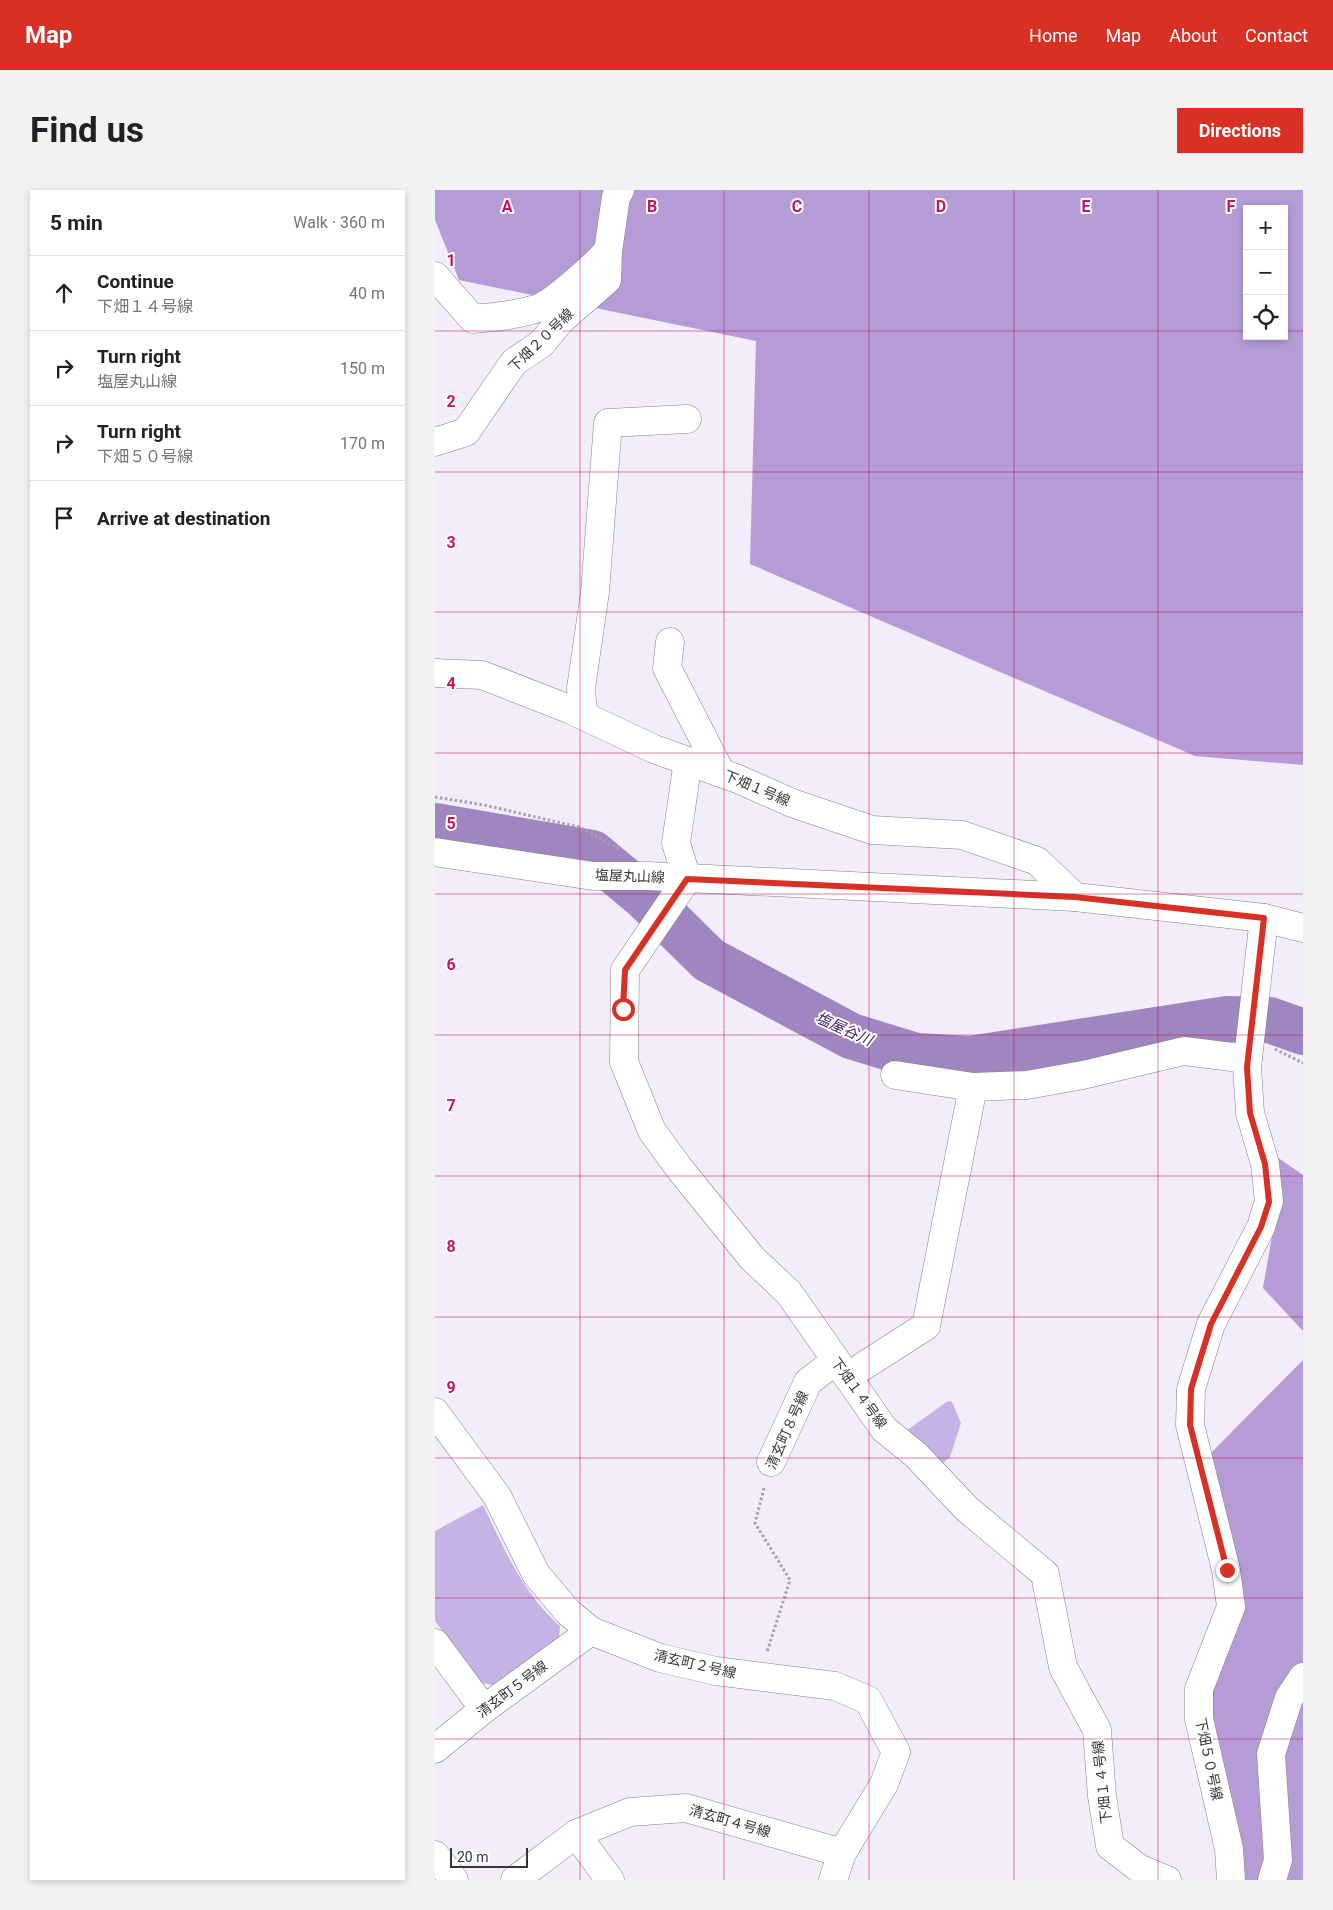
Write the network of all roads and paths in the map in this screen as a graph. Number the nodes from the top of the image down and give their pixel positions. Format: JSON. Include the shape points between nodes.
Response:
{"nodes":[{"id":1,"x":620,"y":190,"type":"edge"},
{"id":2,"x":608,"y":251,"type":"junction"},
{"id":3,"x":435,"y":276,"type":"edge"},
{"id":4,"x":687,"y":419,"type":"dead end"},
{"id":5,"x":435,"y":442,"type":"edge"},
{"id":6,"x":670,"y":642,"type":"dead end"},
{"id":7,"x":435,"y":673,"type":"edge"},
{"id":8,"x":583,"y":715,"type":"junction"},
{"id":9,"x":688,"y":761,"type":"junction"},
{"id":10,"x":721,"y":773,"type":"junction"},
{"id":11,"x":435,"y":797,"type":"edge"},
{"id":12,"x":435,"y":852,"type":"edge"},
{"id":13,"x":648,"y":876,"type":"junction"},
{"id":14,"x":680,"y":889,"type":"junction"},
{"id":15,"x":1075,"y":897,"type":"junction"},
{"id":16,"x":1264,"y":918,"type":"junction"},
{"id":17,"x":1303,"y":928,"type":"edge"},
{"id":18,"x":1249,"y":1050,"type":"junction"},
{"id":19,"x":895,"y":1075,"type":"dead end"},
{"id":20,"x":973,"y":1087,"type":"junction"},
{"id":21,"x":835,"y":1361,"type":"junction"},
{"id":22,"x":862,"y":1367,"type":"dead end"},
{"id":23,"x":435,"y":1412,"type":"edge"},
{"id":24,"x":771,"y":1462,"type":"joint"},
{"id":25,"x":591,"y":1631,"type":"junction"},
{"id":26,"x":435,"y":1642,"type":"edge"},
{"id":27,"x":759,"y":1676,"type":"junction"},
{"id":28,"x":1303,"y":1677,"type":"edge"},
{"id":29,"x":484,"y":1709,"type":"junction"},
{"id":30,"x":435,"y":1749,"type":"edge"},
{"id":31,"x":576,"y":1834,"type":"junction"},
{"id":32,"x":842,"y":1853,"type":"junction"},
{"id":33,"x":435,"y":1855,"type":"edge"},
{"id":34,"x":454,"y":1880,"type":"edge"},
{"id":35,"x":515,"y":1880,"type":"edge"},
{"id":36,"x":610,"y":1880,"type":"edge"},
{"id":37,"x":833,"y":1880,"type":"edge"},
{"id":38,"x":1167,"y":1880,"type":"edge"},
{"id":39,"x":1231,"y":1880,"type":"edge"},
{"id":40,"x":1272,"y":1880,"type":"edge"}],
"edges":[{"from":1,"to":2,"type":"street","name":"下畑２０号線","via":[[616,197]]},
{"from":2,"to":3,"type":"street","via":[[591,269],[541,307],[508,316],[473,320]]},
{"from":2,"to":5,"type":"street","name":"下畑２０号線","via":[[607,280],[562,319],[541,344],[514,362],[466,432]]},
{"from":4,"to":8,"type":"street","via":[[608,423],[595,592],[581,688]]},
{"from":6,"to":10,"type":"street","via":[[667,668]]},
{"from":7,"to":8,"type":"street","name":"下畑１号線","via":[[482,675]]},
{"from":8,"to":9,"type":"street","name":"下畑１号線","via":[[654,749]]},
{"from":9,"to":10,"type":"street","name":"下畑１号線"},
{"from":9,"to":14,"type":"street","via":[[676,844]]},
{"from":10,"to":15,"type":"street","name":"下畑１号線","via":[[791,803],[872,830],[962,835],[1037,861]]},
{"from":11,"to":13,"type":"path","via":[[579,827],[628,852]]},
{"from":12,"to":13,"type":"street","name":"塩屋丸山線","via":[[593,876]]},
{"from":13,"to":14,"type":"street","name":"塩屋丸山線"},
{"from":14,"to":15,"type":"street","name":"塩屋丸山線"},
{"from":14,"to":21,"type":"street","name":"下畑１４号線","via":[[625,970],[625,1062],[652,1131],[752,1258],[789,1293]]},
{"from":15,"to":16,"type":"street","name":"塩屋丸山線"},
{"from":16,"to":17,"type":"street","name":"塩屋丸山線"},
{"from":16,"to":18,"type":"street","name":"下畑５０号線"},
{"from":18,"to":20,"type":"street","via":[[1184,1050],[1027,1085]]},
{"from":18,"to":39,"type":"street","name":"下畑５０号線","via":[[1250,1113],[1265,1164],[1269,1202],[1261,1227],[1211,1324],[1191,1389],[1190,1425],[1227,1570],[1231,1607],[1199,1689],[1199,1719],[1229,1849]]},
{"from":19,"to":20,"type":"street"},
{"from":20,"to":22,"type":"street","via":[[926,1326]]},
{"from":21,"to":24,"type":"street","name":"清玄町８号線","via":[[808,1382]]},
{"from":21,"to":38,"type":"street","name":"下畑１４号線","via":[[884,1429],[916,1455],[967,1509],[1045,1574],[1063,1667],[1097,1730],[1110,1846],[1140,1869]]},
{"from":23,"to":25,"type":"street","name":"清玄町２号線","via":[[497,1496],[536,1574],[568,1612]]},
{"from":24,"to":27,"type":"path","name":"清玄町８号線","via":[[755,1523],[790,1580]]},
{"from":25,"to":27,"type":"street","name":"清玄町２号線","via":[[660,1658],[716,1671]]},
{"from":25,"to":29,"type":"street","name":"清玄町５号線"},
{"from":26,"to":29,"type":"street"},
{"from":27,"to":32,"type":"street","name":"清玄町２号線","via":[[835,1686],[868,1700],[896,1752],[885,1784]]},
{"from":28,"to":40,"type":"street","via":[[1289,1698],[1271,1754],[1278,1860]]},
{"from":29,"to":30,"type":"street","name":"清玄町５号線"},
{"from":31,"to":32,"type":"street","name":"清玄町４号線","via":[[630,1812],[686,1808]]},
{"from":31,"to":35,"type":"street","name":"清玄町４号線"},
{"from":31,"to":36,"type":"street"},
{"from":32,"to":37,"type":"street","name":"清玄町２号線"},
{"from":33,"to":34,"type":"street"}]}
